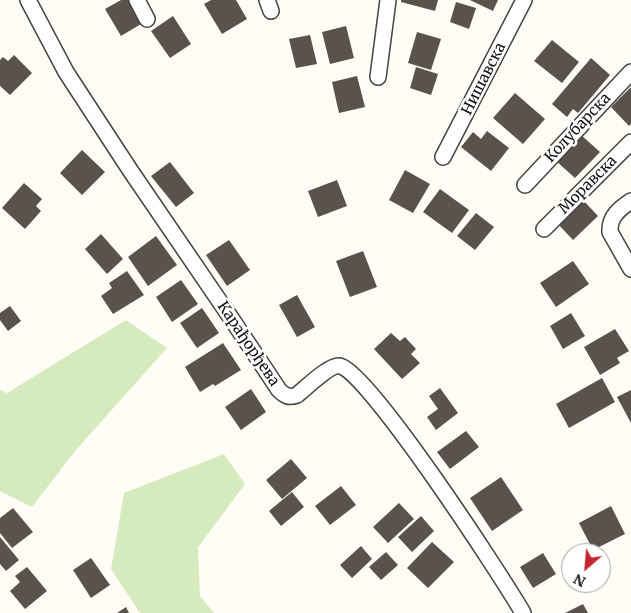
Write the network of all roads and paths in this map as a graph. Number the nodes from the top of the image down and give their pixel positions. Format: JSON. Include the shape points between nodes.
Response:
{"nodes":[{"id":1,"x":28,"y":0,"type":"edge"},
{"id":2,"x":136,"y":0,"type":"edge"},
{"id":3,"x":388,"y":0,"type":"edge"},
{"id":4,"x":524,"y":0,"type":"edge"},
{"id":5,"x":147,"y":19,"type":"dead end"},
{"id":6,"x":631,"y":72,"type":"edge"},
{"id":7,"x":378,"y":76,"type":"dead end"},
{"id":8,"x":631,"y":142,"type":"edge"},
{"id":9,"x":443,"y":157,"type":"dead end"},
{"id":10,"x":525,"y":185,"type":"dead end"},
{"id":11,"x":631,"y":201,"type":"edge"},
{"id":12,"x":544,"y":229,"type":"dead end"},
{"id":13,"x":631,"y":269,"type":"edge"},
{"id":14,"x":522,"y":613,"type":"edge"}],
"edges":[{"from":1,"to":14,"type":"street","name":"Карађорђева","via":[[66,72],[279,390],[292,397],[331,367],[348,369],[372,395],[433,476]]},
{"from":2,"to":5,"type":"street"},
{"from":3,"to":7,"type":"street"},
{"from":4,"to":9,"type":"street","name":"Нишавска"},
{"from":6,"to":10,"type":"street","name":"Колубарска"},
{"from":8,"to":12,"type":"street","name":"Моравска"},
{"from":11,"to":13,"type":"street","via":[[611,220],[610,232]]}]}
